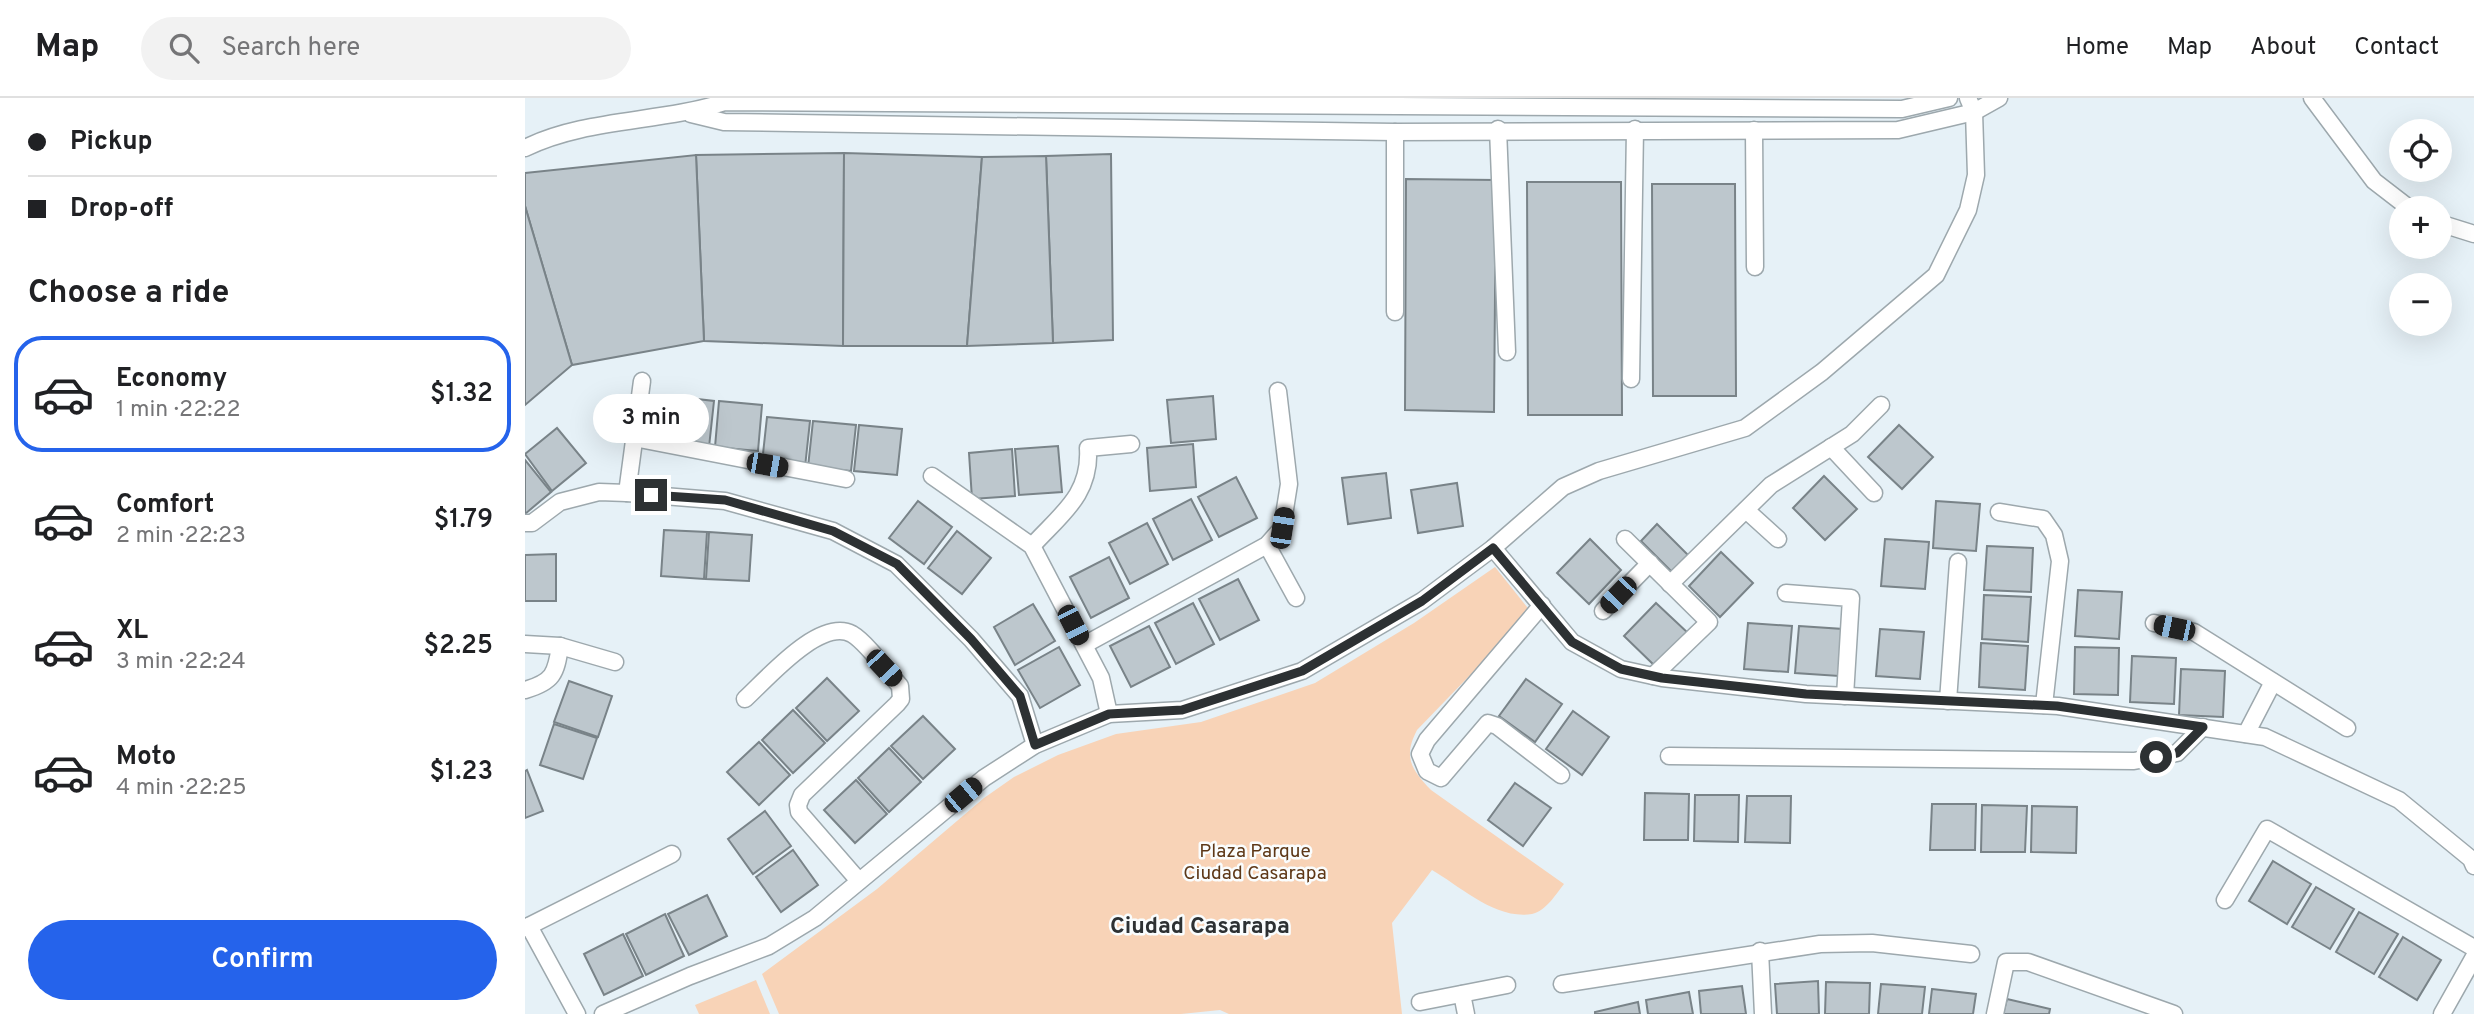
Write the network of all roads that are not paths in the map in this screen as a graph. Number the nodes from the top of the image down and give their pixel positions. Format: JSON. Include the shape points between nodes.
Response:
{"nodes":[{"id":1,"x":1949,"y":98,"type":"edge"},
{"id":2,"x":1999,"y":98,"type":"edge"},
{"id":3,"x":2312,"y":98,"type":"edge"},
{"id":4,"x":867,"y":100,"type":"edge"},
{"id":5,"x":1010,"y":101,"type":"edge"},
{"id":6,"x":1317,"y":102,"type":"edge"},
{"id":7,"x":1971,"y":105,"type":"edge"},
{"id":8,"x":688,"y":106,"type":"edge"},
{"id":9,"x":1498,"y":129,"type":"junction"},
{"id":10,"x":1635,"y":129,"type":"junction"},
{"id":11,"x":1754,"y":130,"type":"junction"},
{"id":12,"x":1395,"y":132,"type":"junction"},
{"id":13,"x":525,"y":148,"type":"edge"},
{"id":14,"x":2393,"y":196,"type":"edge"},
{"id":15,"x":2452,"y":227,"type":"edge"},
{"id":16,"x":2474,"y":234,"type":"edge"},
{"id":17,"x":1755,"y":267,"type":"dead end"},
{"id":18,"x":1395,"y":312,"type":"dead end"},
{"id":19,"x":1507,"y":352,"type":"dead end"},
{"id":20,"x":1631,"y":379,"type":"dead end"},
{"id":21,"x":642,"y":381,"type":"dead end"},
{"id":22,"x":1278,"y":391,"type":"dead end"},
{"id":23,"x":1881,"y":405,"type":"dead end"},
{"id":24,"x":634,"y":438,"type":"junction"},
{"id":25,"x":1131,"y":444,"type":"dead end"},
{"id":26,"x":1831,"y":447,"type":"junction"},
{"id":27,"x":932,"y":476,"type":"dead end"},
{"id":28,"x":846,"y":479,"type":"dead end"},
{"id":29,"x":627,"y":493,"type":"junction"},
{"id":30,"x":1874,"y":493,"type":"dead end"},
{"id":31,"x":1746,"y":509,"type":"junction"},
{"id":32,"x":2000,"y":512,"type":"dead end"},
{"id":33,"x":525,"y":523,"type":"edge"},
{"id":34,"x":1625,"y":539,"type":"dead end"},
{"id":35,"x":1778,"y":539,"type":"dead end"},
{"id":36,"x":1267,"y":545,"type":"junction"},
{"id":37,"x":1032,"y":546,"type":"junction"},
{"id":38,"x":1493,"y":548,"type":"junction"},
{"id":39,"x":1958,"y":562,"type":"dead end"},
{"id":40,"x":1650,"y":563,"type":"junction"},
{"id":41,"x":1670,"y":584,"type":"junction"},
{"id":42,"x":1786,"y":593,"type":"dead end"},
{"id":43,"x":1296,"y":598,"type":"dead end"},
{"id":44,"x":1542,"y":606,"type":"junction"},
{"id":45,"x":1603,"y":611,"type":"dead end"},
{"id":46,"x":2154,"y":623,"type":"dead end"},
{"id":47,"x":525,"y":643,"type":"edge"},
{"id":48,"x":1084,"y":645,"type":"junction"},
{"id":49,"x":560,"y":646,"type":"junction"},
{"id":50,"x":615,"y":662,"type":"dead end"},
{"id":51,"x":1653,"y":676,"type":"junction"},
{"id":52,"x":2273,"y":682,"type":"junction"},
{"id":53,"x":525,"y":690,"type":"edge"},
{"id":54,"x":1845,"y":696,"type":"junction"},
{"id":55,"x":745,"y":699,"type":"dead end"},
{"id":56,"x":1948,"y":701,"type":"junction"},
{"id":57,"x":2044,"y":705,"type":"junction"},
{"id":58,"x":1109,"y":714,"type":"junction"},
{"id":59,"x":2203,"y":727,"type":"junction"},
{"id":60,"x":2347,"y":728,"type":"dead end"},
{"id":61,"x":2246,"y":734,"type":"junction"},
{"id":62,"x":1035,"y":745,"type":"junction"},
{"id":63,"x":1669,"y":757,"type":"dead end"},
{"id":64,"x":1561,"y":775,"type":"dead end"},
{"id":65,"x":672,"y":854,"type":"dead end"},
{"id":66,"x":2474,"y":866,"type":"edge"},
{"id":67,"x":859,"y":881,"type":"junction"},
{"id":68,"x":2225,"y":900,"type":"dead end"},
{"id":69,"x":527,"y":927,"type":"edge"},
{"id":70,"x":2474,"y":948,"type":"edge"},
{"id":71,"x":1760,"y":951,"type":"junction"},
{"id":72,"x":1971,"y":954,"type":"dead end"},
{"id":73,"x":2474,"y":957,"type":"edge"},
{"id":74,"x":1562,"y":984,"type":"dead end"},
{"id":75,"x":1507,"y":985,"type":"dead end"},
{"id":76,"x":1462,"y":993,"type":"junction"},
{"id":77,"x":1420,"y":1002,"type":"dead end"},
{"id":78,"x":577,"y":1014,"type":"edge"},
{"id":79,"x":603,"y":1014,"type":"edge"},
{"id":80,"x":1466,"y":1014,"type":"edge"},
{"id":81,"x":1763,"y":1014,"type":"edge"},
{"id":82,"x":1995,"y":1014,"type":"edge"},
{"id":83,"x":2174,"y":1014,"type":"edge"},
{"id":84,"x":2442,"y":1014,"type":"edge"}],
"edges":[{"from":1,"to":6,"type":"street","via":[[1902,109]]},
{"from":2,"to":7,"type":"street"},
{"from":3,"to":14,"type":"street","via":[[2374,181]]},
{"from":4,"to":5,"type":"street"},
{"from":4,"to":8,"type":"street"},
{"from":5,"to":6,"type":"street"},
{"from":7,"to":11,"type":"street","via":[[1926,126],[1898,130]]},
{"from":7,"to":38,"type":"street","via":[[1976,175],[1968,210],[1936,275],[1822,372],[1745,428],[1599,471],[1563,487]]},
{"from":8,"to":12,"type":"street","via":[[724,122]]},
{"from":8,"to":13,"type":"street","via":[[552,135]]},
{"from":9,"to":10,"type":"street"},
{"from":9,"to":12,"type":"street"},
{"from":9,"to":19,"type":"street"},
{"from":10,"to":11,"type":"street"},
{"from":10,"to":20,"type":"street"},
{"from":11,"to":17,"type":"street"},
{"from":12,"to":18,"type":"street"},
{"from":15,"to":16,"type":"street"},
{"from":21,"to":24,"type":"street"},
{"from":22,"to":36,"type":"street","via":[[1289,484],[1282,528]]},
{"from":23,"to":26,"type":"street","via":[[1852,434]]},
{"from":24,"to":28,"type":"street"},
{"from":24,"to":29,"type":"street"},
{"from":25,"to":37,"type":"street","via":[[1088,449],[1084,488]]},
{"from":26,"to":30,"type":"street"},
{"from":26,"to":31,"type":"street","via":[[1771,485]]},
{"from":27,"to":37,"type":"street"},
{"from":29,"to":33,"type":"street","via":[[599,492],[560,502],[532,523]]},
{"from":29,"to":62,"type":"street","via":[[725,500],[833,531],[897,564],[1020,696]]},
{"from":31,"to":35,"type":"street"},
{"from":31,"to":41,"type":"street"},
{"from":32,"to":57,"type":"street","via":[[2043,519],[2054,535],[2060,561]]},
{"from":34,"to":40,"type":"street"},
{"from":36,"to":43,"type":"street"},
{"from":36,"to":48,"type":"street"},
{"from":37,"to":48,"type":"street"},
{"from":38,"to":44,"type":"street"},
{"from":38,"to":58,"type":"street","via":[[1422,601],[1302,671],[1182,710]]},
{"from":39,"to":56,"type":"street"},
{"from":40,"to":41,"type":"street"},
{"from":40,"to":45,"type":"street"},
{"from":41,"to":51,"type":"street","via":[[1709,622]]},
{"from":42,"to":54,"type":"street","via":[[1851,598]]},
{"from":44,"to":51,"type":"street","via":[[1572,642],[1621,669]]},
{"from":44,"to":64,"type":"street","via":[[1427,740],[1420,754],[1427,771],[1441,778],[1487,723]]},
{"from":46,"to":52,"type":"street","via":[[2194,632]]},
{"from":47,"to":49,"type":"street"},
{"from":48,"to":58,"type":"street","via":[[1101,678]]},
{"from":49,"to":50,"type":"street"},
{"from":49,"to":53,"type":"street","via":[[557,667],[546,684]]},
{"from":51,"to":54,"type":"street"},
{"from":52,"to":60,"type":"street"},
{"from":52,"to":61,"type":"street"},
{"from":54,"to":56,"type":"street"},
{"from":55,"to":67,"type":"street","via":[[817,636],[837,630],[853,634],[900,686],[897,704],[798,804],[799,812]]},
{"from":56,"to":57,"type":"street"},
{"from":57,"to":59,"type":"street"},
{"from":58,"to":62,"type":"street"},
{"from":59,"to":61,"type":"street"},
{"from":59,"to":63,"type":"street","via":[[2177,753],[2134,761]]},
{"from":61,"to":66,"type":"street","via":[[2265,737],[2399,800]]},
{"from":62,"to":67,"type":"street","via":[[984,778]]},
{"from":65,"to":69,"type":"street"},
{"from":67,"to":79,"type":"street","via":[[815,918],[769,946]]},
{"from":68,"to":70,"type":"street","via":[[2267,829]]},
{"from":69,"to":78,"type":"street"},
{"from":71,"to":72,"type":"street","via":[[1872,943]]},
{"from":71,"to":74,"type":"street"},
{"from":71,"to":81,"type":"street"},
{"from":73,"to":84,"type":"street"},
{"from":75,"to":76,"type":"street"},
{"from":76,"to":77,"type":"street"},
{"from":76,"to":80,"type":"street"},
{"from":82,"to":83,"type":"street","via":[[2006,962],[2028,962]]}]}
